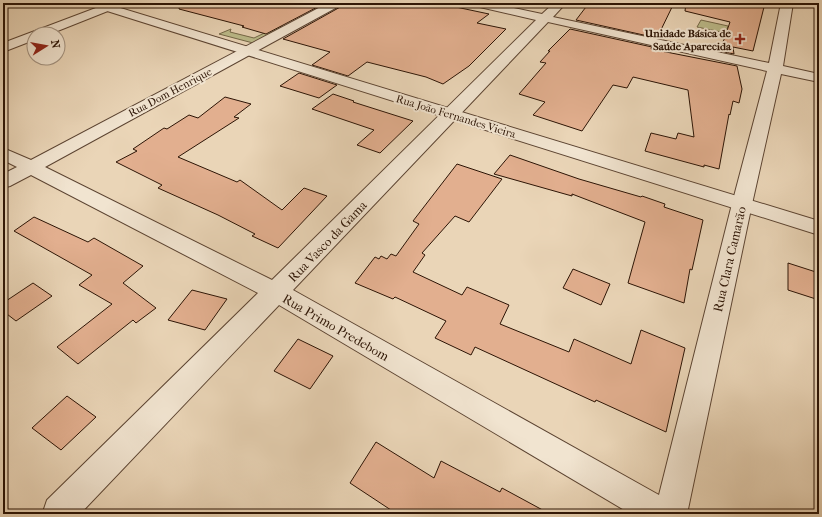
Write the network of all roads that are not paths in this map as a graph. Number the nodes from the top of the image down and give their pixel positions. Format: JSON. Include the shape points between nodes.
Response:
{"nodes":[{"id":1,"x":337,"y":3,"type":"edge"},
{"id":2,"x":475,"y":3,"type":"edge"},
{"id":3,"x":560,"y":3,"type":"edge"},
{"id":4,"x":787,"y":3,"type":"edge"},
{"id":5,"x":106,"y":5,"type":"edge"},
{"id":6,"x":544,"y":18,"type":"junction"},
{"id":7,"x":57,"y":26,"type":"edge"},
{"id":8,"x":26,"y":39,"type":"edge"},
{"id":9,"x":3,"y":48,"type":"edge"},
{"id":10,"x":248,"y":51,"type":"junction"},
{"id":11,"x":775,"y":69,"type":"junction"},
{"id":12,"x":819,"y":78,"type":"edge"},
{"id":13,"x":450,"y":115,"type":"junction"},
{"id":14,"x":3,"y":154,"type":"edge"},
{"id":15,"x":29,"y":167,"type":"junction"},
{"id":16,"x":3,"y":182,"type":"edge"},
{"id":17,"x":742,"y":204,"type":"junction"},
{"id":18,"x":819,"y":228,"type":"edge"},
{"id":19,"x":276,"y":292,"type":"junction"},
{"id":20,"x":59,"y":512,"type":"dead end"},
{"id":21,"x":662,"y":514,"type":"edge"},
{"id":22,"x":671,"y":514,"type":"edge"}],
"edges":[{"from":1,"to":10,"type":"street","name":"Rua Dom Henrique"},
{"from":2,"to":6,"type":"street"},
{"from":3,"to":6,"type":"street","name":"Rua Vasco da Gama"},
{"from":4,"to":11,"type":"street","name":"Rua Clara Camarão"},
{"from":5,"to":7,"type":"street"},
{"from":5,"to":10,"type":"street","name":"Rua João Fernandes Vieira"},
{"from":6,"to":11,"type":"street"},
{"from":6,"to":13,"type":"street","name":"Rua Vasco da Gama"},
{"from":8,"to":9,"type":"street"},
{"from":10,"to":13,"type":"street","name":"Rua João Fernandes Vieira"},
{"from":10,"to":15,"type":"street","name":"Rua Dom Henrique"},
{"from":11,"to":12,"type":"street"},
{"from":11,"to":17,"type":"street","name":"Rua Clara Camarão"},
{"from":13,"to":17,"type":"street","name":"Rua João Fernandes Vieira"},
{"from":13,"to":19,"type":"street","name":"Rua Vasco da Gama"},
{"from":14,"to":15,"type":"street","name":"Rua Primo Predebom"},
{"from":15,"to":16,"type":"street","name":"Rua Dom Henrique"},
{"from":15,"to":19,"type":"street","name":"Rua Primo Predebom"},
{"from":17,"to":18,"type":"street","name":"Rua João Fernandes Vieira"},
{"from":17,"to":22,"type":"street","name":"Rua Clara Camarão"},
{"from":19,"to":20,"type":"street","name":"Rua Vasco da Gama"},
{"from":19,"to":21,"type":"street","name":"Rua Primo Predebom"}]}
